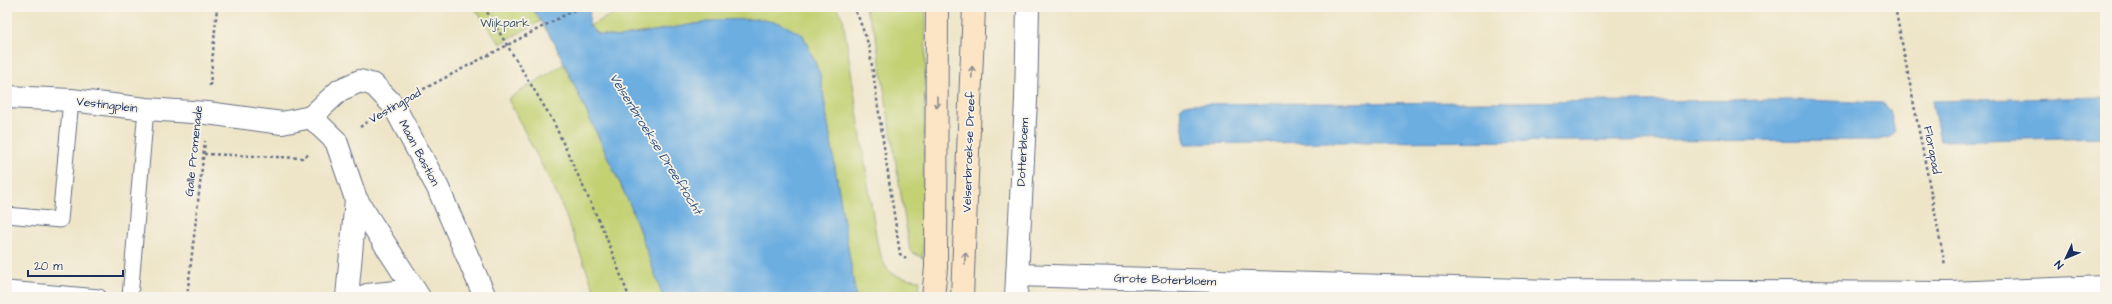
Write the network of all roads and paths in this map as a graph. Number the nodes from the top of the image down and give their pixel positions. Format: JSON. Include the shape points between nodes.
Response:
{"nodes":[{"id":1,"x":217,"y":7,"type":"edge"},
{"id":2,"x":484,"y":7,"type":"edge"},
{"id":3,"x":580,"y":7,"type":"edge"},
{"id":4,"x":852,"y":7,"type":"edge"},
{"id":5,"x":937,"y":7,"type":"edge"},
{"id":6,"x":974,"y":7,"type":"edge"},
{"id":7,"x":1028,"y":7,"type":"edge"},
{"id":8,"x":1895,"y":7,"type":"edge"},
{"id":9,"x":507,"y":45,"type":"junction"},
{"id":10,"x":7,"y":97,"type":"edge"},
{"id":11,"x":71,"y":100,"type":"junction"},
{"id":12,"x":394,"y":106,"type":"junction"},
{"id":13,"x":146,"y":109,"type":"junction"},
{"id":14,"x":207,"y":114,"type":"junction"},
{"id":15,"x":311,"y":117,"type":"junction"},
{"id":16,"x":336,"y":141,"type":"junction"},
{"id":17,"x":204,"y":154,"type":"junction"},
{"id":18,"x":356,"y":199,"type":"junction"},
{"id":19,"x":7,"y":215,"type":"edge"},
{"id":20,"x":936,"y":268,"type":"junction"},
{"id":21,"x":1018,"y":275,"type":"junction"},
{"id":22,"x":2105,"y":287,"type":"edge"},
{"id":23,"x":7,"y":289,"type":"edge"},
{"id":24,"x":1950,"y":293,"type":"junction"},
{"id":25,"x":1552,"y":294,"type":"edge"},
{"id":26,"x":99,"y":297,"type":"edge"},
{"id":27,"x":130,"y":297,"type":"edge"},
{"id":28,"x":187,"y":297,"type":"edge"},
{"id":29,"x":347,"y":297,"type":"edge"},
{"id":30,"x":363,"y":297,"type":"edge"},
{"id":31,"x":407,"y":297,"type":"edge"},
{"id":32,"x":419,"y":297,"type":"edge"},
{"id":33,"x":485,"y":297,"type":"edge"},
{"id":34,"x":629,"y":297,"type":"edge"},
{"id":35,"x":933,"y":297,"type":"edge"},
{"id":36,"x":962,"y":297,"type":"edge"},
{"id":37,"x":1016,"y":297,"type":"edge"}],
"edges":[{"from":1,"to":14,"type":"path","name":"Galle Promenade"},
{"from":2,"to":9,"type":"path"},
{"from":3,"to":9,"type":"path","name":"Vestingpad"},
{"from":4,"to":20,"type":"path","via":[[869,46],[900,254],[919,267]]},
{"from":5,"to":20,"type":"main road","one_way":true},
{"from":36,"to":6,"type":"main road","name":"Velserbroekse Dreef","one_way":true},
{"from":7,"to":21,"type":"street","name":"Dotterbloem"},
{"from":8,"to":24,"type":"path","name":"Florapad"},
{"from":9,"to":12,"type":"path","name":"Vestingpad"},
{"from":9,"to":34,"type":"path","via":[[553,121],[605,234]]},
{"from":10,"to":11,"type":"street","name":"Vestingplein"},
{"from":11,"to":13,"type":"street","name":"Vestingplein"},
{"from":11,"to":19,"type":"lane","via":[[60,220]]},
{"from":12,"to":15,"type":"street","name":"Maan Bastion","via":[[374,85],[360,81],[340,90]]},
{"from":12,"to":16,"type":"path","name":"Vestingpad"},
{"from":12,"to":33,"type":"street","name":"Maan Bastion","via":[[438,188]]},
{"from":13,"to":14,"type":"street","name":"Vestingplein"},
{"from":13,"to":27,"type":"lane"},
{"from":14,"to":15,"type":"street","via":[[282,123]]},
{"from":14,"to":17,"type":"path","name":"Galle Promenade"},
{"from":15,"to":16,"type":"street"},
{"from":16,"to":17,"type":"path","name":"Vestingpad","via":[[302,158]]},
{"from":16,"to":18,"type":"street"},
{"from":17,"to":28,"type":"path","name":"Galle Promenade"},
{"from":18,"to":29,"type":"street"},
{"from":18,"to":32,"type":"street"},
{"from":20,"to":35,"type":"main road"},
{"from":21,"to":25,"type":"street","name":"Grote Boterbloem"},
{"from":21,"to":37,"type":"street","name":"Dotterbloem"},
{"from":22,"to":24,"type":"street","name":"Grote Boterbloem"},
{"from":23,"to":26,"type":"lane"},
{"from":24,"to":25,"type":"street","name":"Grote Boterbloem"},
{"from":30,"to":31,"type":"street","via":[[396,292]]}]}
